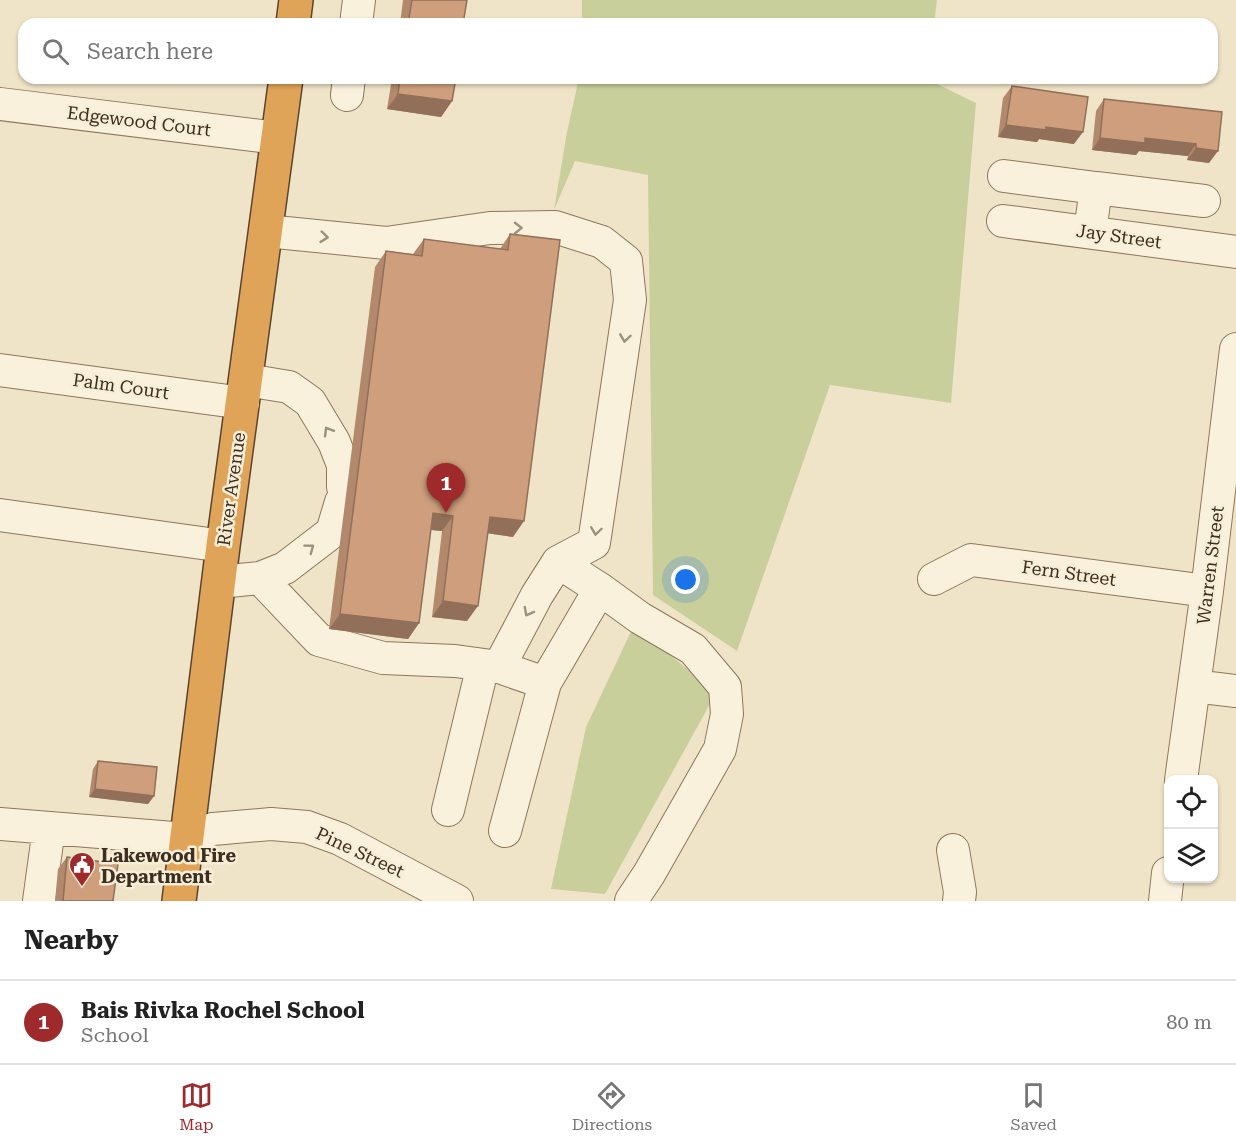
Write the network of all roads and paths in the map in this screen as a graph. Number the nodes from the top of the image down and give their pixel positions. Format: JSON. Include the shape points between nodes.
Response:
{"nodes":[{"id":1,"x":296,"y":0,"type":"edge"},
{"id":2,"x":359,"y":0,"type":"edge"},
{"id":3,"x":294,"y":18,"type":"edge"},
{"id":4,"x":357,"y":18,"type":"edge"},
{"id":5,"x":285,"y":84,"type":"edge"},
{"id":6,"x":0,"y":104,"type":"edge"},
{"id":7,"x":278,"y":138,"type":"junction"},
{"id":8,"x":1004,"y":176,"type":"dead end"},
{"id":9,"x":1096,"y":188,"type":"junction"},
{"id":10,"x":1204,"y":201,"type":"dead end"},
{"id":11,"x":1003,"y":221,"type":"dead end"},
{"id":12,"x":266,"y":231,"type":"junction"},
{"id":13,"x":1090,"y":232,"type":"junction"},
{"id":14,"x":1236,"y":252,"type":"edge"},
{"id":15,"x":1236,"y":350,"type":"edge"},
{"id":16,"x":0,"y":370,"type":"edge"},
{"id":17,"x":244,"y":391,"type":"junction"},
{"id":18,"x":0,"y":515,"type":"edge"},
{"id":19,"x":223,"y":546,"type":"junction"},
{"id":20,"x":558,"y":562,"type":"junction"},
{"id":21,"x":260,"y":578,"type":"junction"},
{"id":22,"x":934,"y":579,"type":"dead end"},
{"id":23,"x":219,"y":582,"type":"junction"},
{"id":24,"x":600,"y":589,"type":"junction"},
{"id":25,"x":1207,"y":591,"type":"junction"},
{"id":26,"x":491,"y":666,"type":"junction"},
{"id":27,"x":545,"y":683,"type":"junction"},
{"id":28,"x":1194,"y":686,"type":"junction"},
{"id":29,"x":1236,"y":691,"type":"edge"},
{"id":30,"x":1182,"y":775,"type":"edge"},
{"id":31,"x":448,"y":810,"type":"dead end"},
{"id":32,"x":0,"y":824,"type":"edge"},
{"id":33,"x":49,"y":828,"type":"junction"},
{"id":34,"x":505,"y":831,"type":"dead end"},
{"id":35,"x":186,"y":839,"type":"junction"},
{"id":36,"x":953,"y":850,"type":"dead end"},
{"id":37,"x":1167,"y":883,"type":"edge"},
{"id":38,"x":39,"y":901,"type":"edge"},
{"id":39,"x":179,"y":901,"type":"edge"},
{"id":40,"x":457,"y":901,"type":"edge"},
{"id":41,"x":631,"y":901,"type":"edge"},
{"id":42,"x":959,"y":901,"type":"edge"},
{"id":43,"x":1165,"y":901,"type":"edge"}],
"edges":[{"from":1,"to":3,"type":"highway"},
{"from":2,"to":4,"type":"street"},
{"from":5,"to":7,"type":"highway","name":"River Avenue"},
{"from":6,"to":7,"type":"street","name":"Edgewood Court"},
{"from":7,"to":12,"type":"highway","name":"River Avenue"},
{"from":8,"to":9,"type":"street"},
{"from":9,"to":10,"type":"street"},
{"from":9,"to":13,"type":"street"},
{"from":11,"to":13,"type":"street","name":"Jay Street"},
{"from":12,"to":17,"type":"highway","name":"River Avenue"},
{"from":12,"to":20,"type":"street","one_way":true,"via":[[386,243],[490,228],[555,227],[602,242],[626,261],[630,300],[594,543]]},
{"from":13,"to":14,"type":"street","name":"Jay Street"},
{"from":15,"to":25,"type":"street","name":"Warren Street"},
{"from":16,"to":17,"type":"street","name":"Palm Court"},
{"from":17,"to":19,"type":"highway","name":"River Avenue"},
{"from":21,"to":17,"type":"street","name":"Palm Court","one_way":true,"via":[[285,568],[332,532],[342,495],[343,465],[310,402],[289,387]]},
{"from":18,"to":19,"type":"street"},
{"from":19,"to":23,"type":"highway","name":"River Avenue"},
{"from":20,"to":24,"type":"street"},
{"from":20,"to":26,"type":"street","one_way":true},
{"from":21,"to":23,"type":"street"},
{"from":21,"to":26,"type":"street","via":[[318,640],[383,658]]},
{"from":22,"to":25,"type":"street","name":"Fern Street","via":[[971,560]]},
{"from":23,"to":35,"type":"highway","name":"River Avenue"},
{"from":24,"to":27,"type":"street"},
{"from":24,"to":41,"type":"street","via":[[693,649],[725,687],[727,714],[720,748]]},
{"from":25,"to":28,"type":"street","name":"Warren Street"},
{"from":26,"to":27,"type":"street"},
{"from":26,"to":31,"type":"street"},
{"from":27,"to":34,"type":"street"},
{"from":28,"to":29,"type":"street"},
{"from":28,"to":30,"type":"street","name":"Warren Street"},
{"from":32,"to":33,"type":"street"},
{"from":33,"to":35,"type":"street"},
{"from":33,"to":38,"type":"street"},
{"from":35,"to":39,"type":"highway","name":"River Avenue"},
{"from":35,"to":40,"type":"street","name":"Pine Street","via":[[213,829],[272,824],[307,827],[340,839]]},
{"from":36,"to":42,"type":"street"},
{"from":37,"to":43,"type":"street"}]}
